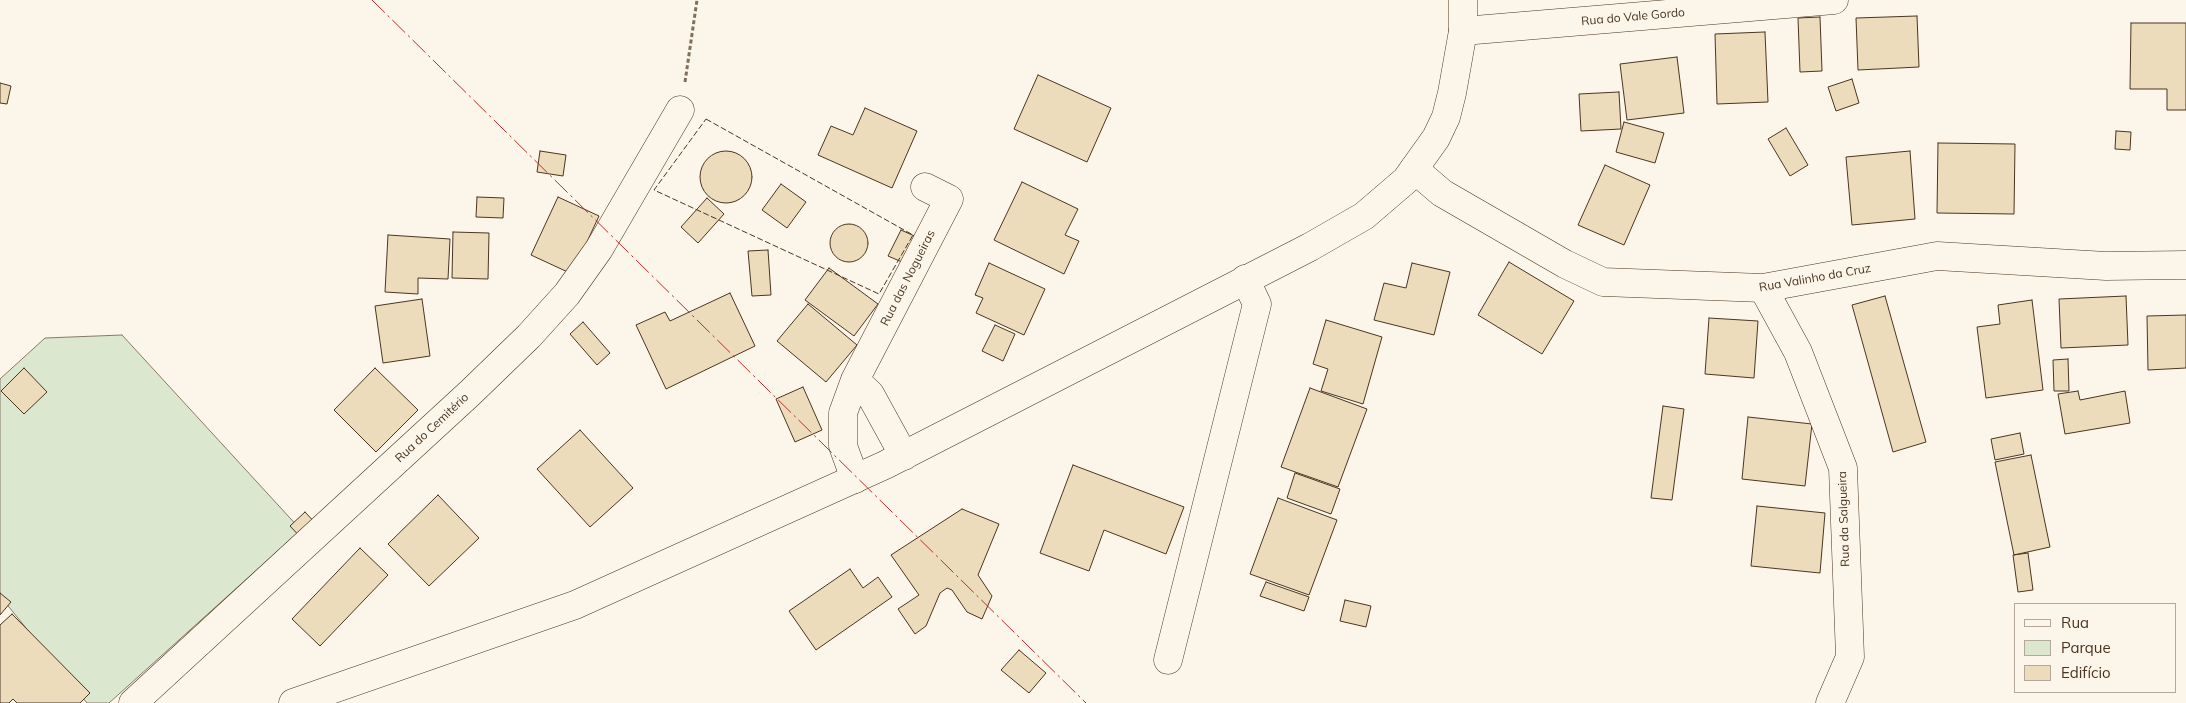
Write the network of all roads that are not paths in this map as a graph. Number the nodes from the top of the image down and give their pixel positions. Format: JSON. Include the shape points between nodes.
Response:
{"nodes":[{"id":1,"x":1463,"y":0,"type":"edge"},
{"id":2,"x":1834,"y":0,"type":"edge"},
{"id":3,"x":1463,"y":31,"type":"junction"},
{"id":4,"x":680,"y":110,"type":"road end"},
{"id":5,"x":1414,"y":169,"type":"junction"},
{"id":6,"x":925,"y":187,"type":"dead end"},
{"id":7,"x":2186,"y":265,"type":"edge"},
{"id":8,"x":1245,"y":279,"type":"junction"},
{"id":9,"x":1763,"y":288,"type":"junction"},
{"id":10,"x":855,"y":380,"type":"junction"},
{"id":11,"x":904,"y":456,"type":"junction"},
{"id":12,"x":855,"y":479,"type":"junction"},
{"id":13,"x":1168,"y":660,"type":"dead end"},
{"id":14,"x":133,"y":703,"type":"edge"},
{"id":15,"x":293,"y":703,"type":"edge"},
{"id":16,"x":1830,"y":703,"type":"edge"}],
"edges":[{"from":1,"to":3,"type":"street"},
{"from":2,"to":3,"type":"street","name":"Rua do Vale Gordo"},
{"from":3,"to":5,"type":"street","via":[[1446,117]]},
{"from":4,"to":14,"type":"street","name":"Rua do Cemitério","via":[[599,249],[567,294],[529,336]]},
{"from":5,"to":8,"type":"street","via":[[1388,197],[1364,216]]},
{"from":5,"to":9,"type":"street","name":"Rua Valinho da Cruz","via":[[1442,193],[1565,264],[1603,282]]},
{"from":6,"to":10,"type":"street","name":"Rua das Nogueiras","via":[[949,199]]},
{"from":7,"to":9,"type":"street","name":"Rua Valinho da Cruz","via":[[2106,266],[1937,256]]},
{"from":8,"to":11,"type":"street"},
{"from":8,"to":13,"type":"street","via":[[1257,304]]},
{"from":9,"to":16,"type":"street","name":"Rua da Salgueira","via":[[1798,352],[1843,468],[1850,657]]},
{"from":10,"to":11,"type":"street","via":[[870,394]]},
{"from":10,"to":12,"type":"street","name":"Rua das Nogueiras","via":[[843,413],[843,446]]},
{"from":11,"to":12,"type":"street"},
{"from":12,"to":15,"type":"street","via":[[575,605]]}]}
